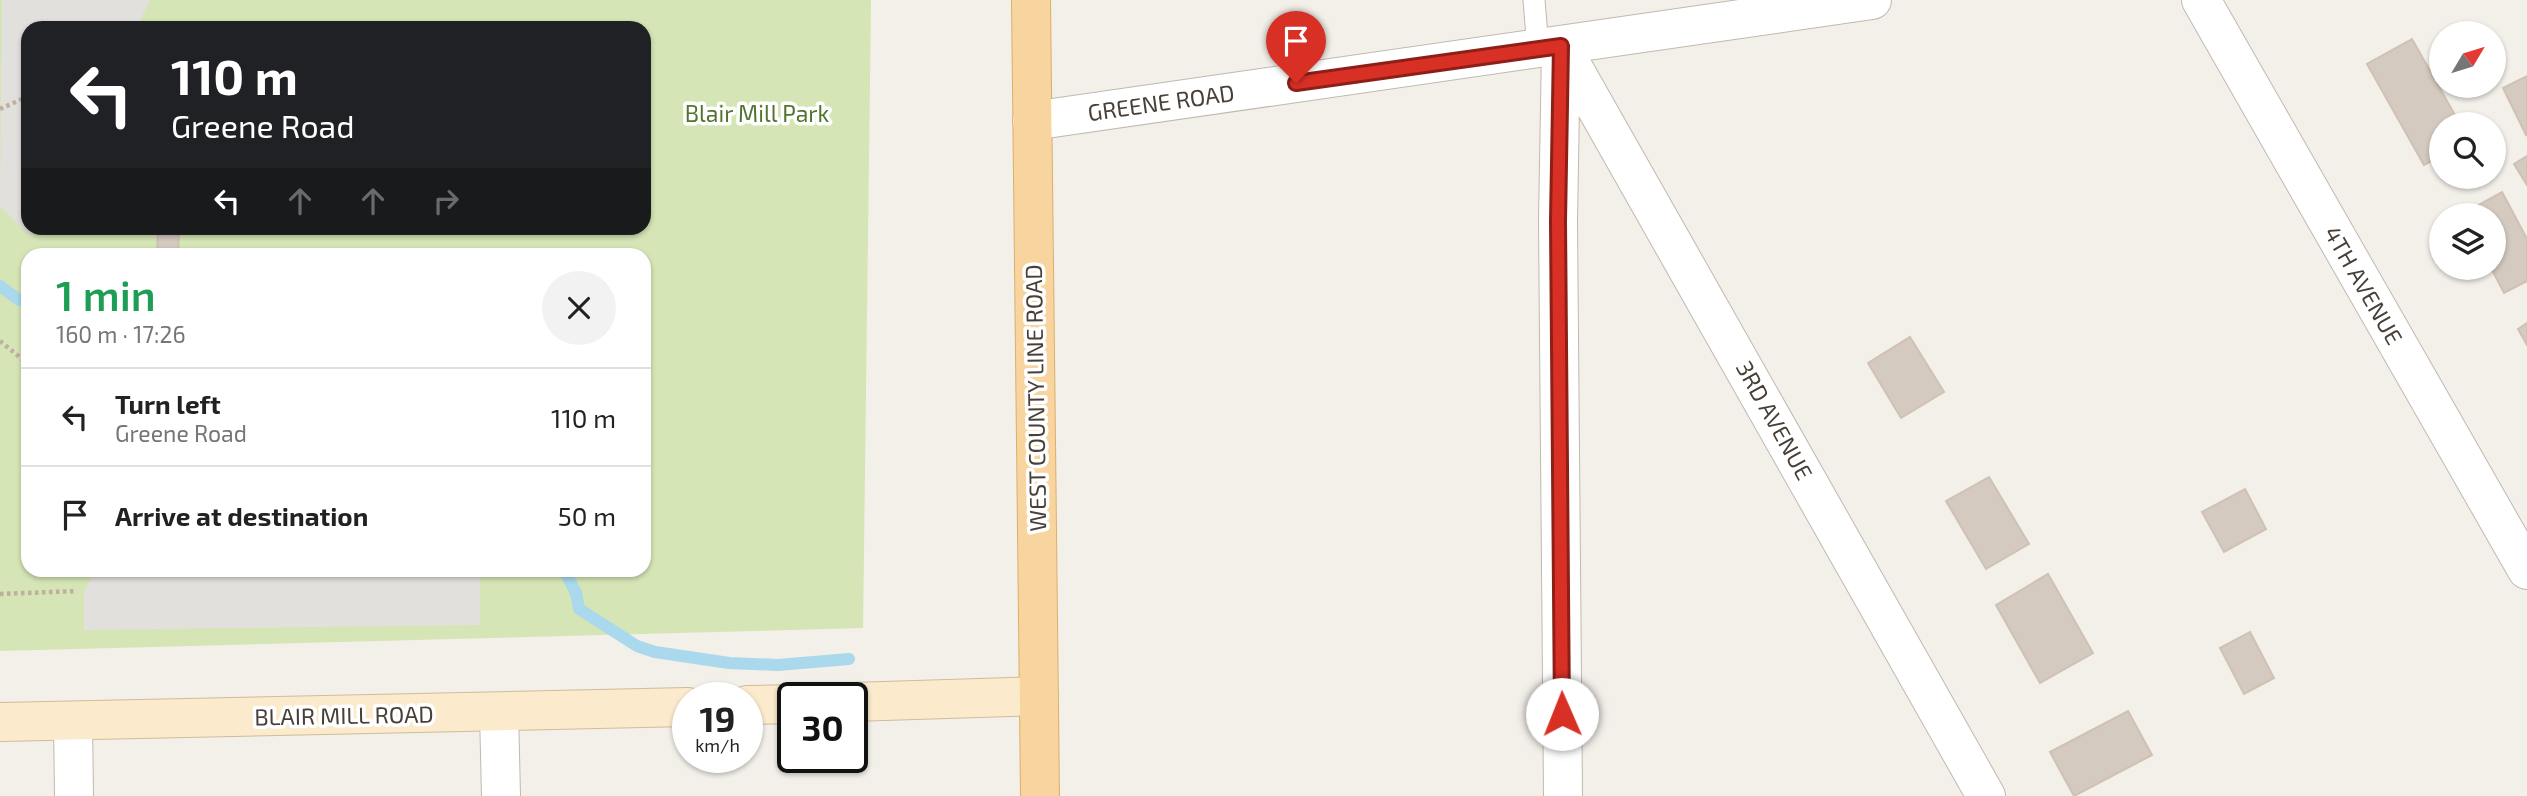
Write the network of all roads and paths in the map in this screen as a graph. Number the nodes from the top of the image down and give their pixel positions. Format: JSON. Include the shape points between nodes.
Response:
{"nodes":[{"id":1,"x":1031,"y":0,"type":"edge"},
{"id":2,"x":1534,"y":0,"type":"edge"},
{"id":3,"x":1872,"y":0,"type":"edge"},
{"id":4,"x":2201,"y":0,"type":"edge"},
{"id":5,"x":1550,"y":47,"type":"junction"},
{"id":6,"x":21,"y":99,"type":"edge"},
{"id":7,"x":0,"y":109,"type":"edge"},
{"id":8,"x":1032,"y":121,"type":"junction"},
{"id":9,"x":0,"y":341,"type":"edge"},
{"id":10,"x":21,"y":358,"type":"edge"},
{"id":11,"x":2527,"y":570,"type":"edge"},
{"id":12,"x":77,"y":591,"type":"dead end"},
{"id":13,"x":0,"y":594,"type":"edge"},
{"id":14,"x":1039,"y":696,"type":"junction"},
{"id":15,"x":868,"y":701,"type":"edge"},
{"id":16,"x":672,"y":707,"type":"edge"},
{"id":17,"x":499,"y":712,"type":"junction"},
{"id":18,"x":73,"y":721,"type":"junction"},
{"id":19,"x":0,"y":722,"type":"edge"},
{"id":20,"x":74,"y":796,"type":"edge"},
{"id":21,"x":502,"y":796,"type":"edge"},
{"id":22,"x":1040,"y":796,"type":"edge"},
{"id":23,"x":1563,"y":796,"type":"edge"},
{"id":24,"x":1986,"y":796,"type":"edge"}],
"edges":[{"from":1,"to":8,"type":"main road","name":"WEST COUNTY LINE ROAD"},
{"from":2,"to":5,"type":"lane"},
{"from":3,"to":5,"type":"street","name":"GREENE ROAD"},
{"from":4,"to":11,"type":"street","name":"4TH AVENUE"},
{"from":5,"to":8,"type":"street","name":"GREENE ROAD"},
{"from":5,"to":23,"type":"street","via":[[1558,221]]},
{"from":5,"to":24,"type":"street","name":"3RD AVENUE"},
{"from":6,"to":7,"type":"path"},
{"from":8,"to":14,"type":"main road","name":"WEST COUNTY LINE ROAD"},
{"from":9,"to":10,"type":"path"},
{"from":12,"to":13,"type":"path"},
{"from":14,"to":15,"type":"main road"},
{"from":14,"to":22,"type":"main road","name":"WEST COUNTY LINE ROAD"},
{"from":16,"to":17,"type":"main road","name":"BLAIR MILL ROAD"},
{"from":17,"to":18,"type":"main road","name":"BLAIR MILL ROAD"},
{"from":17,"to":21,"type":"street"},
{"from":18,"to":19,"type":"main road","name":"BLAIR MILL ROAD"},
{"from":18,"to":20,"type":"street"}]}
